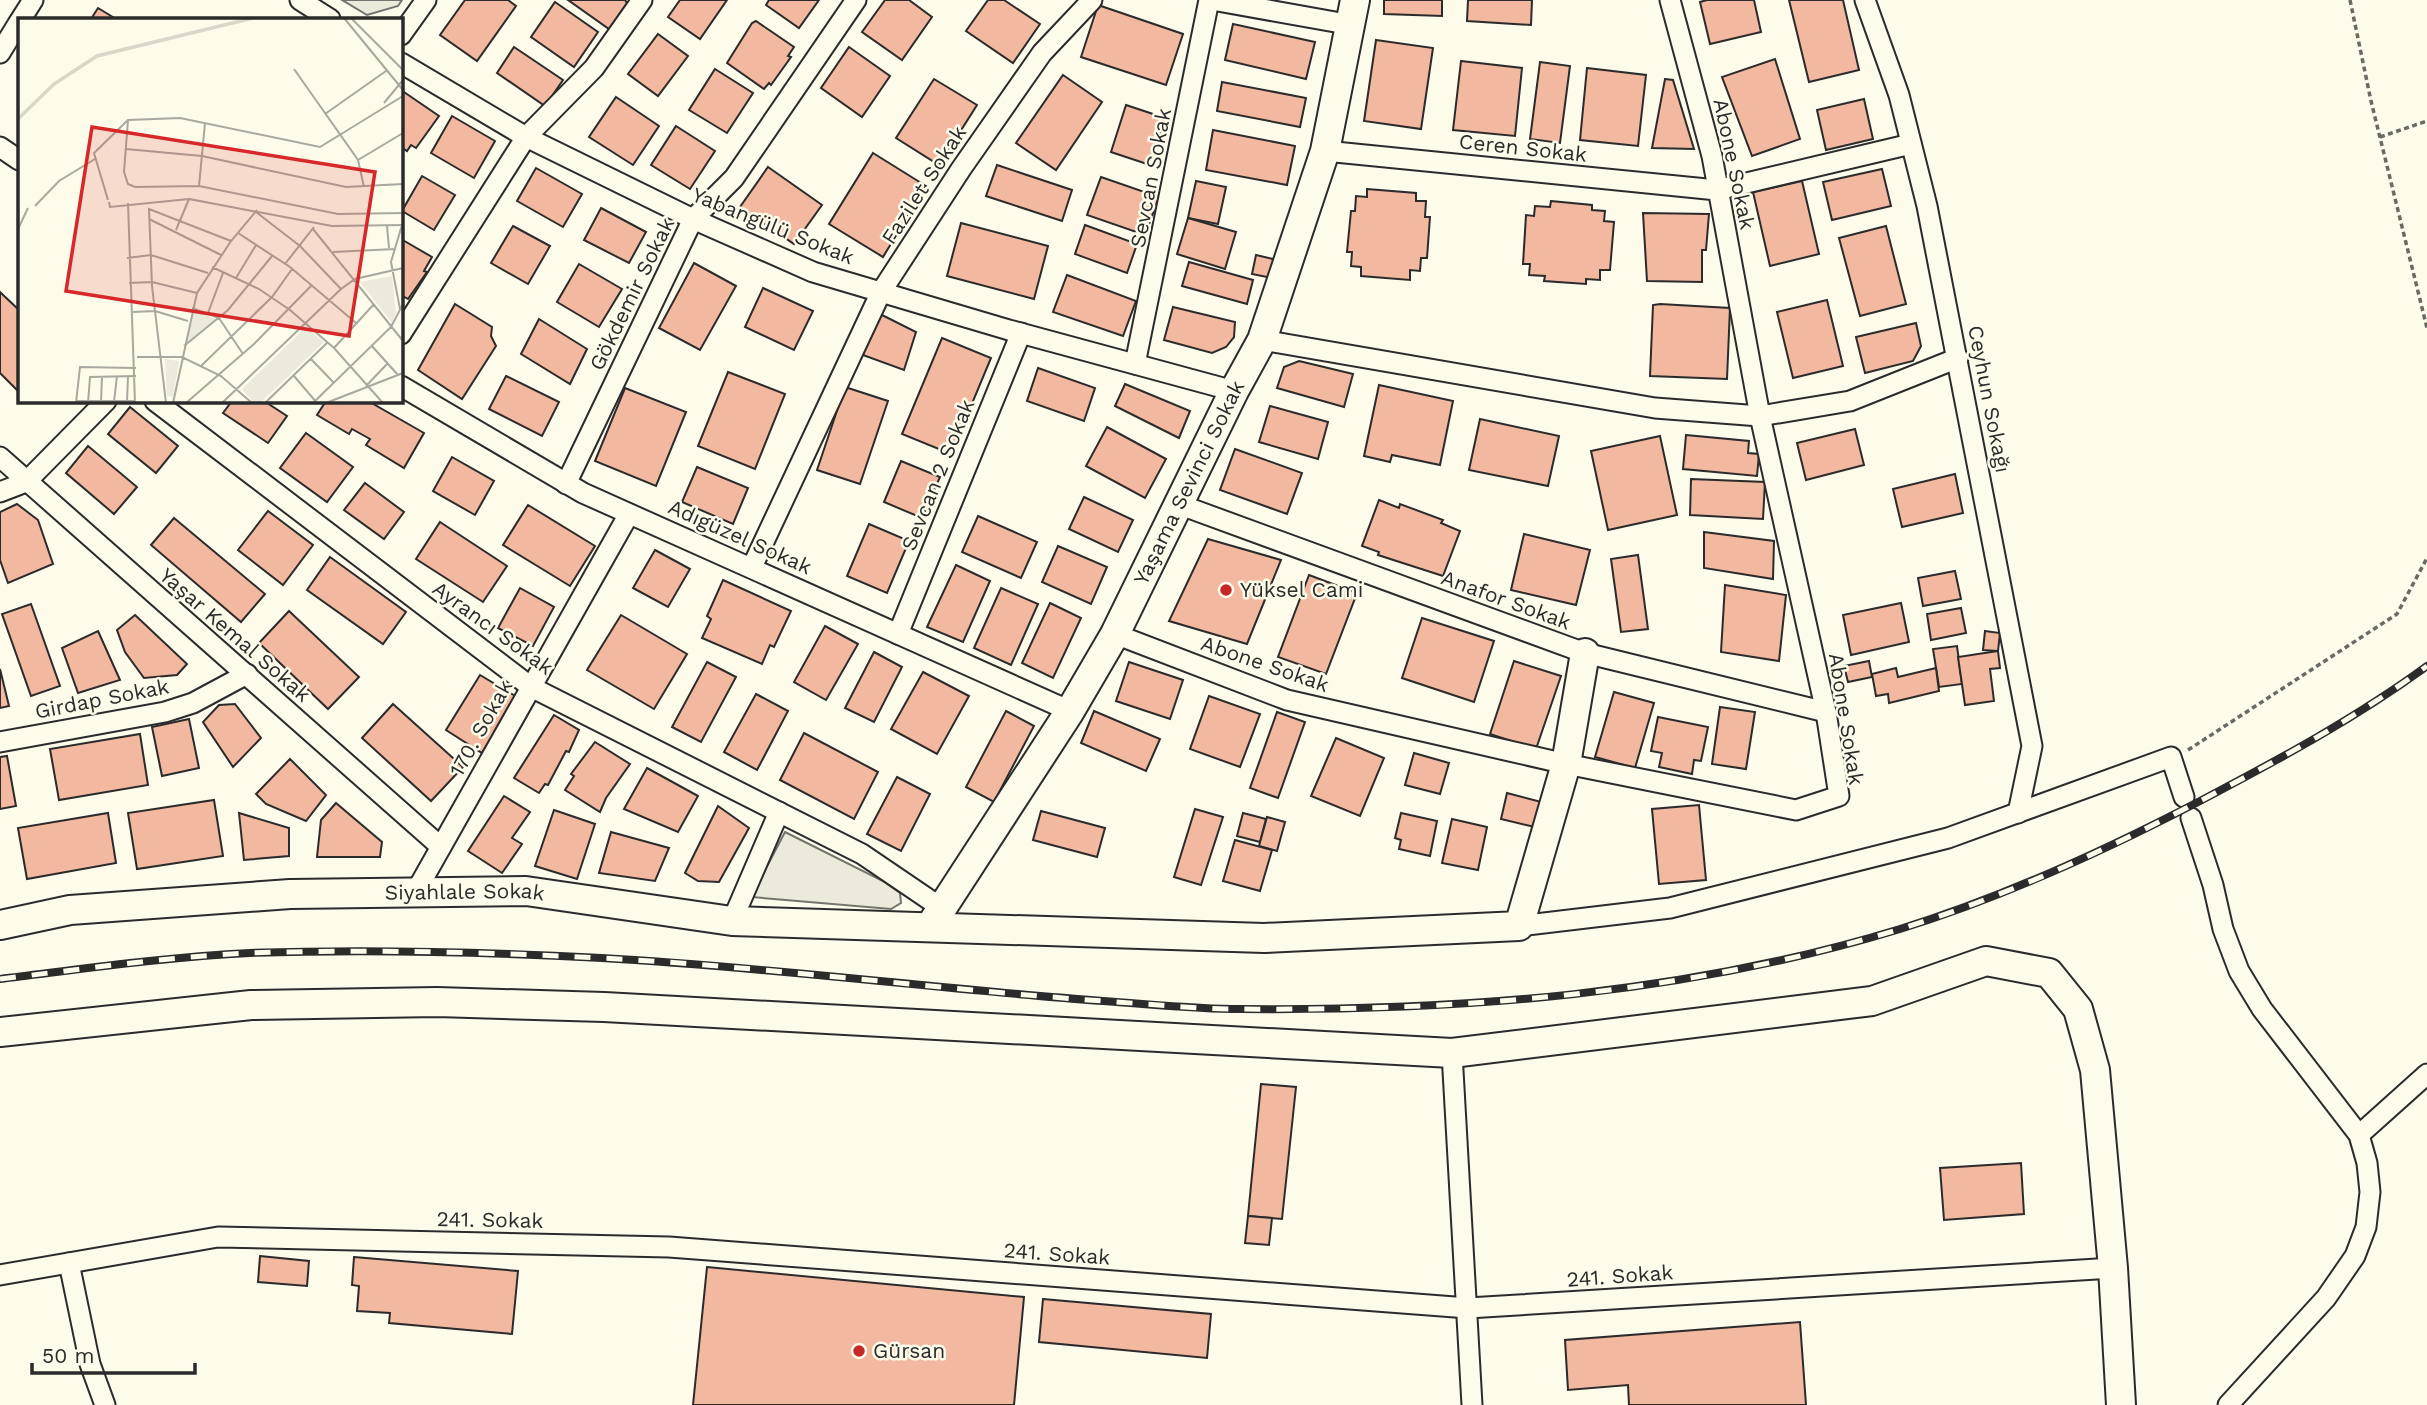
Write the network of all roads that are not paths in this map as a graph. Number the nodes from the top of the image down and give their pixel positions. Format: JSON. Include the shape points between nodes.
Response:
{"nodes":[{"id":1,"x":33,"y":0,"type":"edge"},
{"id":2,"x":300,"y":0,"type":"edge"},
{"id":3,"x":426,"y":0,"type":"edge"},
{"id":4,"x":642,"y":0,"type":"edge"},
{"id":5,"x":856,"y":0,"type":"edge"},
{"id":6,"x":1092,"y":0,"type":"edge"},
{"id":7,"x":1210,"y":0,"type":"edge"},
{"id":8,"x":1670,"y":0,"type":"edge"},
{"id":9,"x":1865,"y":0,"type":"edge"},
{"id":10,"x":1353,"y":13,"type":"edge"},
{"id":11,"x":22,"y":18,"type":"edge"},
{"id":12,"x":328,"y":18,"type":"edge"},
{"id":13,"x":18,"y":24,"type":"edge"},
{"id":14,"x":402,"y":34,"type":"edge"},
{"id":15,"x":0,"y":53,"type":"edge"},
{"id":16,"x":402,"y":64,"type":"edge"},
{"id":17,"x":526,"y":137,"type":"junction"},
{"id":18,"x":1911,"y":144,"type":"junction"},
{"id":19,"x":0,"y":147,"type":"edge"},
{"id":20,"x":1325,"y":151,"type":"junction"},
{"id":21,"x":18,"y":159,"type":"edge"},
{"id":22,"x":1717,"y":190,"type":"junction"},
{"id":23,"x":693,"y":219,"type":"junction"},
{"id":24,"x":881,"y":292,"type":"junction"},
{"id":25,"x":402,"y":332,"type":"edge"},
{"id":26,"x":1021,"y":333,"type":"junction"},
{"id":27,"x":1262,"y":340,"type":"junction"},
{"id":28,"x":1958,"y":358,"type":"junction"},
{"id":29,"x":1135,"y":364,"type":"junction"},
{"id":30,"x":402,"y":387,"type":"edge"},
{"id":31,"x":1234,"y":391,"type":"junction"},
{"id":32,"x":105,"y":402,"type":"edge"},
{"id":33,"x":156,"y":402,"type":"edge"},
{"id":34,"x":1760,"y":415,"type":"junction"},
{"id":35,"x":0,"y":457,"type":"edge"},
{"id":36,"x":26,"y":482,"type":"junction"},
{"id":37,"x":566,"y":484,"type":"junction"},
{"id":38,"x":0,"y":492,"type":"edge"},
{"id":39,"x":1178,"y":503,"type":"junction"},
{"id":40,"x":629,"y":514,"type":"junction"},
{"id":41,"x":752,"y":567,"type":"junction"},
{"id":42,"x":898,"y":634,"type":"junction"},
{"id":43,"x":1115,"y":634,"type":"junction"},
{"id":44,"x":1585,"y":653,"type":"junction"},
{"id":45,"x":247,"y":674,"type":"junction"},
{"id":46,"x":531,"y":687,"type":"junction"},
{"id":47,"x":1070,"y":711,"type":"junction"},
{"id":48,"x":1826,"y":712,"type":"junction"},
{"id":49,"x":0,"y":742,"type":"edge"},
{"id":50,"x":1566,"y":764,"type":"junction"},
{"id":51,"x":2184,"y":797,"type":"dead end"},
{"id":52,"x":779,"y":812,"type":"junction"},
{"id":53,"x":2018,"y":813,"type":"junction"},
{"id":54,"x":2190,"y":818,"type":"dead end"},
{"id":55,"x":441,"y":847,"type":"junction"},
{"id":56,"x":415,"y":893,"type":"junction"},
{"id":57,"x":937,"y":917,"type":"junction"},
{"id":58,"x":732,"y":921,"type":"junction"},
{"id":59,"x":0,"y":925,"type":"edge"},
{"id":60,"x":1519,"y":926,"type":"junction"},
{"id":61,"x":0,"y":1032,"type":"edge"},
{"id":62,"x":1452,"y":1053,"type":"junction"},
{"id":63,"x":2427,"y":1074,"type":"edge"},
{"id":64,"x":2359,"y":1136,"type":"junction"},
{"id":65,"x":69,"y":1263,"type":"junction"},
{"id":66,"x":2113,"y":1268,"type":"junction"},
{"id":67,"x":0,"y":1275,"type":"edge"},
{"id":68,"x":1468,"y":1308,"type":"junction"},
{"id":69,"x":105,"y":1405,"type":"edge"},
{"id":70,"x":1472,"y":1405,"type":"edge"},
{"id":71,"x":2121,"y":1405,"type":"edge"},
{"id":72,"x":2228,"y":1405,"type":"edge"}],
"edges":[{"from":1,"to":11,"type":"street"},
{"from":2,"to":12,"type":"street"},
{"from":3,"to":14,"type":"street"},
{"from":4,"to":17,"type":"street","via":[[594,68]]},
{"from":5,"to":23,"type":"street","name":"Gökdemir Sokak","via":[[734,178]]},
{"from":6,"to":24,"type":"street","name":"Fazilet Sokak","via":[[1042,53]]},
{"from":7,"to":10,"type":"street"},
{"from":7,"to":29,"type":"street","name":"Sevcan Sokak"},
{"from":8,"to":22,"type":"street","name":"Abone Sokak"},
{"from":9,"to":18,"type":"street","name":"Ceyhun Sokağı"},
{"from":10,"to":20,"type":"street","name":"Yaşama Sevinci Sokak"},
{"from":13,"to":15,"type":"street"},
{"from":16,"to":17,"type":"street","name":"Yabangülü Sokak"},
{"from":17,"to":23,"type":"street","name":"Yabangülü Sokak"},
{"from":17,"to":25,"type":"street"},
{"from":18,"to":22,"type":"street","name":"Ceren Sokak"},
{"from":18,"to":28,"type":"street","name":"Ceyhun Sokağı"},
{"from":19,"to":21,"type":"street"},
{"from":20,"to":22,"type":"street","name":"Ceren Sokak"},
{"from":20,"to":27,"type":"street","name":"Yaşama Sevinci Sokak"},
{"from":22,"to":34,"type":"street","name":"Abone Sokak"},
{"from":23,"to":24,"type":"street","name":"Yabangülü Sokak","via":[[813,272]]},
{"from":23,"to":37,"type":"street","name":"Gökdemir Sokak"},
{"from":24,"to":26,"type":"street","name":"Yabangülü Sokak"},
{"from":24,"to":41,"type":"street","name":"Fazilet Sokak"},
{"from":26,"to":29,"type":"street","name":"Yabangülü Sokak"},
{"from":26,"to":42,"type":"street","name":"Sevcan 2 Sokak"},
{"from":27,"to":31,"type":"street","name":"Yaşama Sevinci Sokak"},
{"from":27,"to":34,"type":"street","via":[[1655,408]]},
{"from":28,"to":34,"type":"street","via":[[1850,401]]},
{"from":28,"to":53,"type":"street","name":"Ceyhun Sokağı","via":[[2032,746]]},
{"from":29,"to":31,"type":"street","name":"Yabangülü Sokak"},
{"from":30,"to":37,"type":"street","name":"Adıgüzel Sokak"},
{"from":31,"to":39,"type":"street","name":"Yaşama Sevinci Sokak"},
{"from":32,"to":36,"type":"street"},
{"from":33,"to":46,"type":"street","name":"Ayrancı Sokak"},
{"from":34,"to":48,"type":"street","name":"Abone Sokak"},
{"from":35,"to":36,"type":"street","name":"Yaşar Kemal Sokak"},
{"from":36,"to":38,"type":"street"},
{"from":36,"to":45,"type":"street","name":"Yaşar Kemal Sokak"},
{"from":37,"to":40,"type":"street","name":"Adıgüzel Sokak"},
{"from":39,"to":43,"type":"street","name":"Yaşama Sevinci Sokak"},
{"from":39,"to":44,"type":"street","name":"Anafor Sokak"},
{"from":40,"to":41,"type":"street","name":"Adıgüzel Sokak"},
{"from":40,"to":46,"type":"street","name":"170. Sokak"},
{"from":41,"to":42,"type":"street","name":"Adıgüzel Sokak"},
{"from":42,"to":47,"type":"street","name":"Adıgüzel Sokak"},
{"from":43,"to":47,"type":"street","name":"Yaşama Sevinci Sokak"},
{"from":43,"to":50,"type":"street","name":"Abone Sokak","via":[[1287,700]]},
{"from":44,"to":48,"type":"street","name":"Anafor Sokak"},
{"from":44,"to":50,"type":"street"},
{"from":45,"to":49,"type":"street","name":"Girdap Sokak","via":[[193,703],[165,712]]},
{"from":45,"to":55,"type":"street","name":"Yaşar Kemal Sokak"},
{"from":46,"to":52,"type":"street","name":"Ayrancı Sokak"},
{"from":46,"to":55,"type":"street","name":"170. Sokak"},
{"from":47,"to":57,"type":"street","name":"Yaşama Sevinci Sokak"},
{"from":48,"to":50,"type":"street","name":"Abone Sokak","via":[[1839,796],[1796,810]]},
{"from":50,"to":60,"type":"street"},
{"from":51,"to":53,"type":"street","via":[[2171,757]]},
{"from":52,"to":57,"type":"street","name":"Ayrancı Sokak","via":[[862,854]]},
{"from":52,"to":58,"type":"street"},
{"from":53,"to":60,"type":"street","via":[[1948,838],[1670,908]]},
{"from":54,"to":64,"type":"street","via":[[2239,971],[2262,1009]]},
{"from":55,"to":56,"type":"street","name":"170. Sokak"},
{"from":56,"to":58,"type":"street","name":"Siyahlale Sokak","via":[[526,891]]},
{"from":56,"to":59,"type":"street","name":"Siyahlale Sokak","via":[[290,894],[70,910]]},
{"from":57,"to":58,"type":"street","name":"Siyahlale Sokak"},
{"from":57,"to":60,"type":"street","name":"Siyahlale Sokak","via":[[1264,938]]},
{"from":61,"to":62,"type":"street","via":[[251,1005],[436,1002]]},
{"from":62,"to":66,"type":"street","via":[[1872,1001],[1986,961],[2049,973],[2078,1009],[2095,1070]]},
{"from":62,"to":68,"type":"street"},
{"from":63,"to":64,"type":"street"},
{"from":64,"to":72,"type":"street","via":[[2370,1192],[2366,1227],[2355,1256],[2326,1298]]},
{"from":65,"to":67,"type":"street","name":"241. Sokak"},
{"from":65,"to":68,"type":"street","name":"241. Sokak","via":[[218,1237],[669,1247]]},
{"from":65,"to":69,"type":"street","via":[[90,1364]]},
{"from":66,"to":68,"type":"street","name":"241. Sokak"},
{"from":66,"to":71,"type":"street"},
{"from":68,"to":70,"type":"street"}]}
